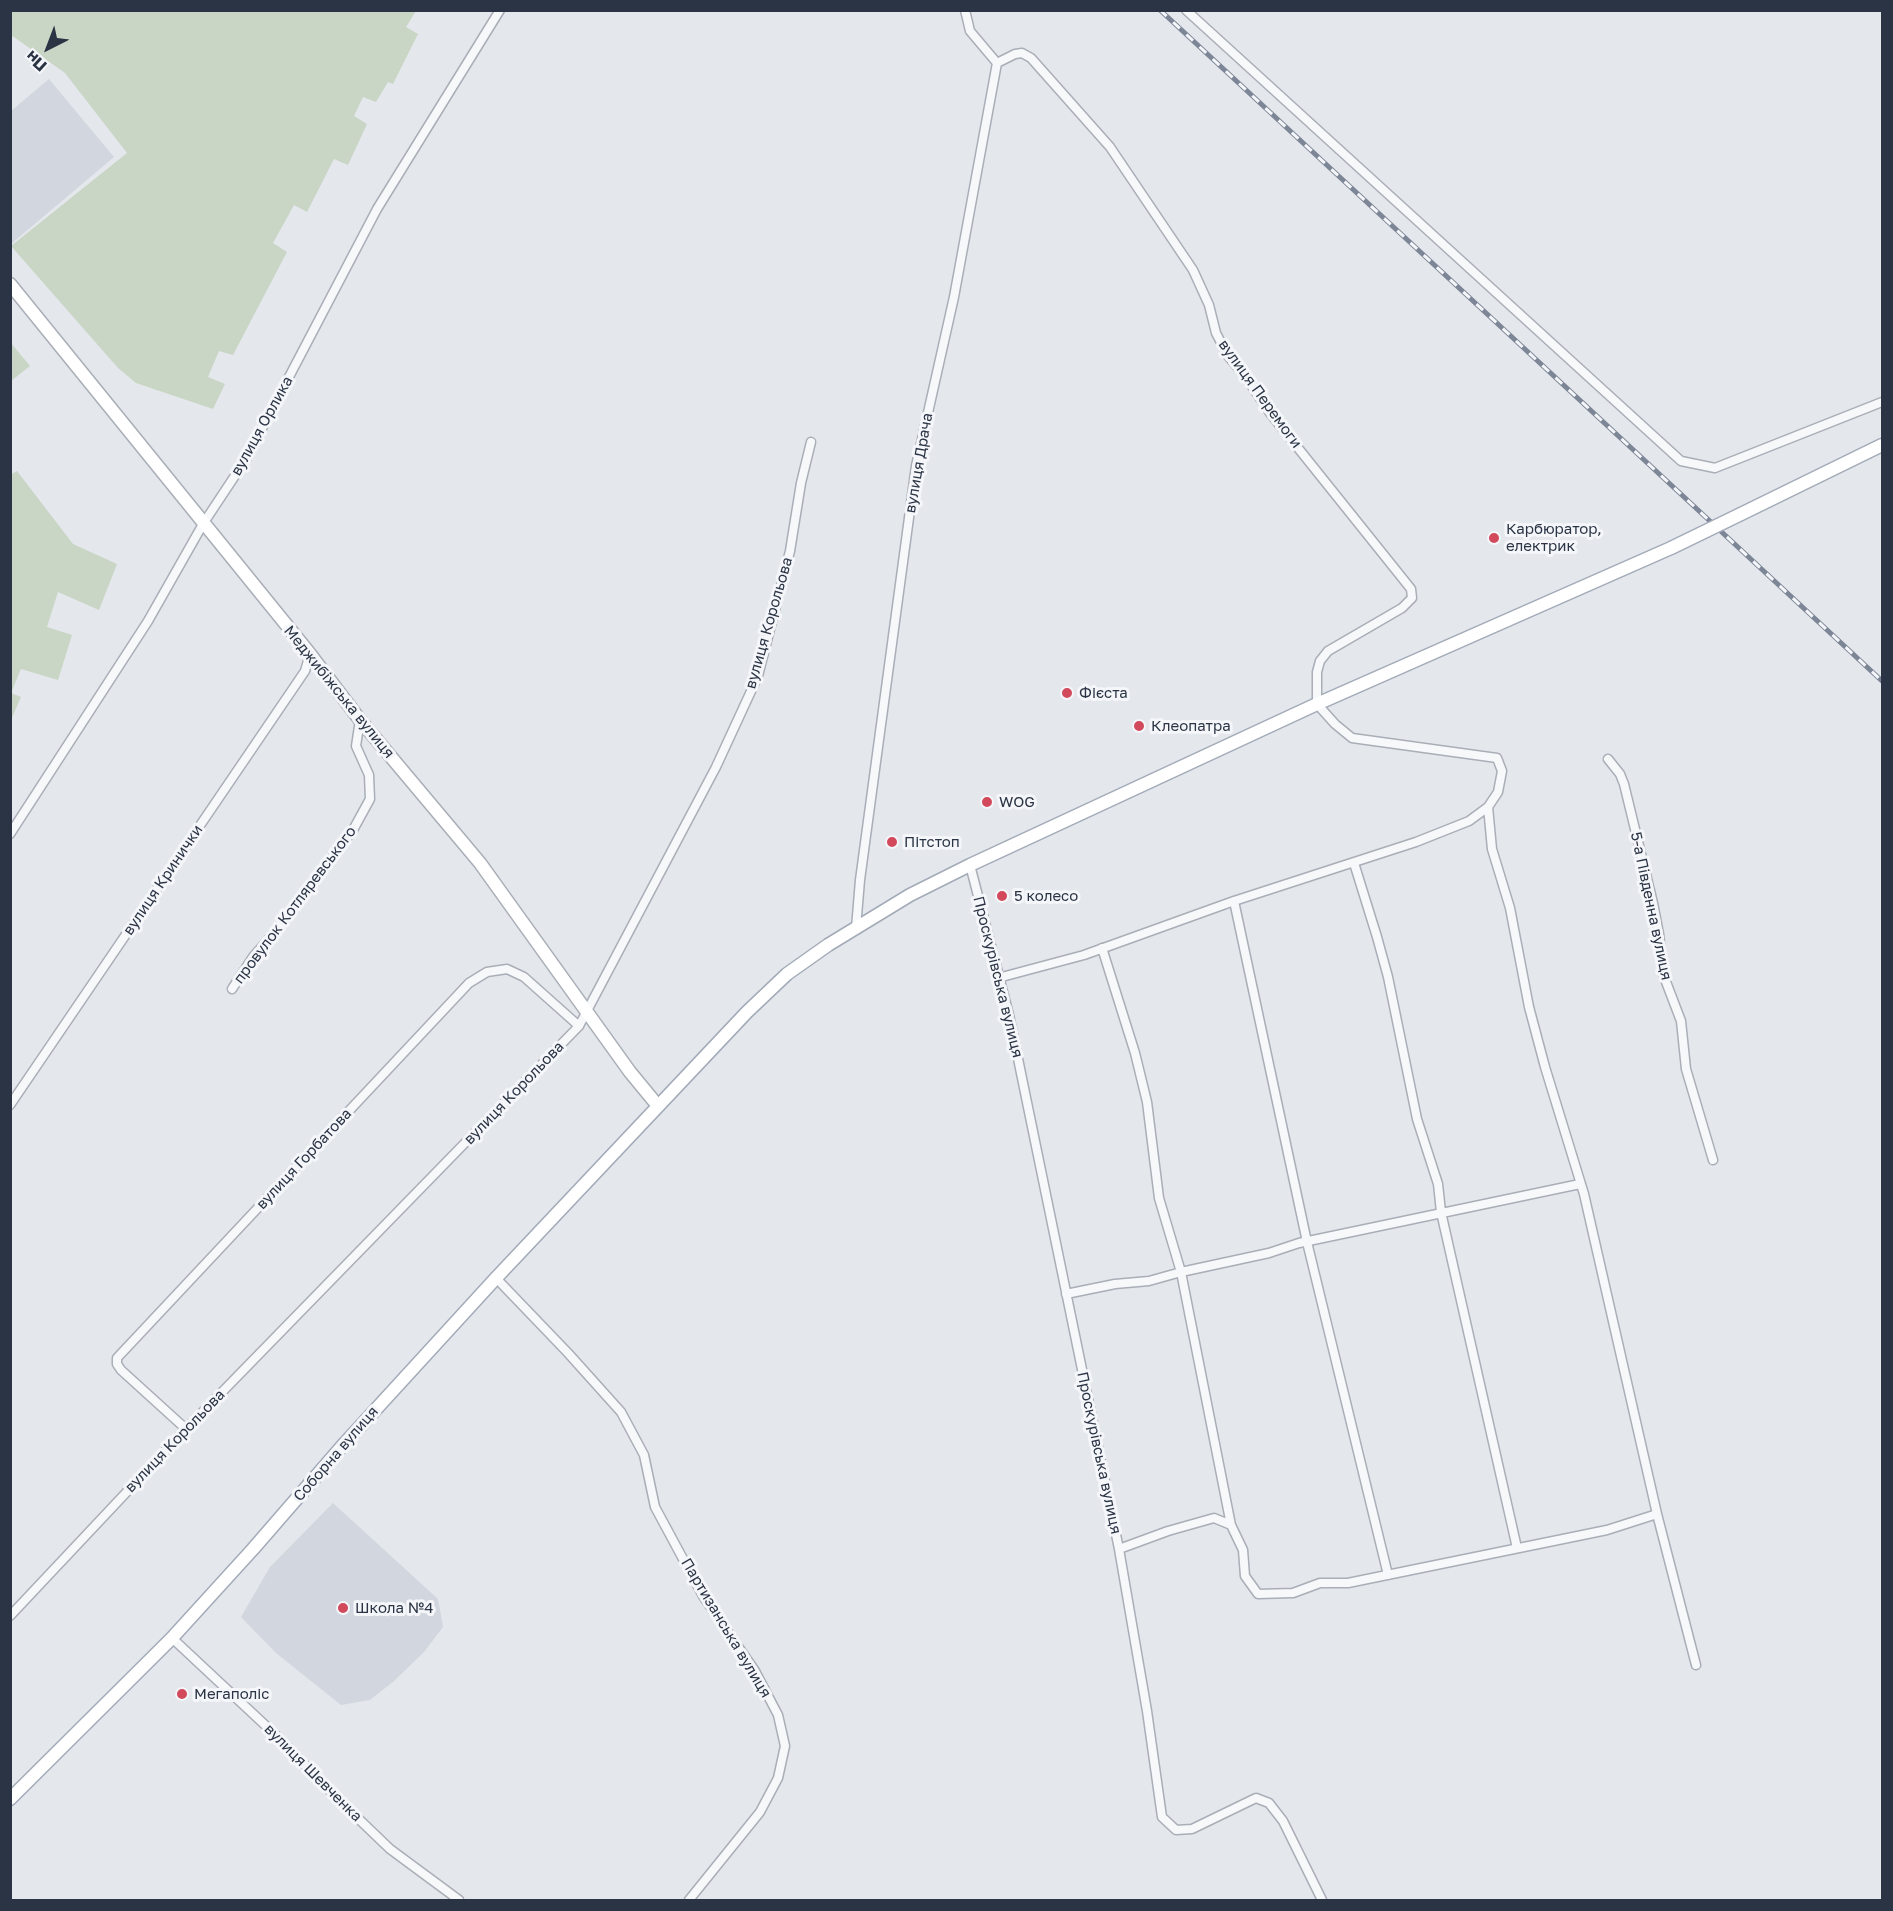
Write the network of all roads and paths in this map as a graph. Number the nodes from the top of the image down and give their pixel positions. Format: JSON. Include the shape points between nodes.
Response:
{"nodes":[{"id":1,"x":500,"y":10,"type":"edge"},
{"id":2,"x":965,"y":10,"type":"edge"},
{"id":3,"x":1186,"y":10,"type":"edge"},
{"id":4,"x":997,"y":63,"type":"junction"},
{"id":5,"x":10,"y":284,"type":"edge"},
{"id":6,"x":1882,"y":402,"type":"edge"},
{"id":7,"x":811,"y":442,"type":"dead end"},
{"id":8,"x":1882,"y":445,"type":"edge"},
{"id":9,"x":203,"y":524,"type":"junction"},
{"id":10,"x":310,"y":654,"type":"junction"},
{"id":11,"x":1317,"y":704,"type":"junction"},
{"id":12,"x":360,"y":720,"type":"junction"},
{"id":13,"x":1608,"y":759,"type":"dead end"},
{"id":14,"x":1488,"y":807,"type":"junction"},
{"id":15,"x":10,"y":834,"type":"edge"},
{"id":16,"x":1354,"y":863,"type":"junction"},
{"id":17,"x":970,"y":865,"type":"junction"},
{"id":18,"x":1234,"y":901,"type":"junction"},
{"id":19,"x":856,"y":928,"type":"junction"},
{"id":20,"x":1102,"y":948,"type":"junction"},
{"id":21,"x":998,"y":978,"type":"junction"},
{"id":22,"x":232,"y":989,"type":"dead end"},
{"id":23,"x":587,"y":1010,"type":"junction"},
{"id":24,"x":579,"y":1026,"type":"junction"},
{"id":25,"x":10,"y":1105,"type":"edge"},
{"id":26,"x":658,"y":1106,"type":"junction"},
{"id":27,"x":1713,"y":1160,"type":"dead end"},
{"id":28,"x":1580,"y":1184,"type":"junction"},
{"id":29,"x":1441,"y":1212,"type":"junction"},
{"id":30,"x":1308,"y":1242,"type":"junction"},
{"id":31,"x":1180,"y":1272,"type":"junction"},
{"id":32,"x":496,"y":1278,"type":"junction"},
{"id":33,"x":1066,"y":1294,"type":"junction"},
{"id":34,"x":186,"y":1429,"type":"junction"},
{"id":35,"x":1657,"y":1514,"type":"junction"},
{"id":36,"x":1231,"y":1525,"type":"junction"},
{"id":37,"x":1517,"y":1548,"type":"junction"},
{"id":38,"x":1119,"y":1549,"type":"junction"},
{"id":39,"x":1388,"y":1575,"type":"junction"},
{"id":40,"x":10,"y":1616,"type":"edge"},
{"id":41,"x":172,"y":1638,"type":"junction"},
{"id":42,"x":1696,"y":1665,"type":"dead end"},
{"id":43,"x":10,"y":1799,"type":"edge"},
{"id":44,"x":459,"y":1900,"type":"edge"},
{"id":45,"x":689,"y":1900,"type":"edge"},
{"id":46,"x":1322,"y":1900,"type":"edge"}],
"edges":[{"from":1,"to":9,"type":"street","name":"вулиця Орлика","via":[[377,209],[246,459]]},
{"from":2,"to":4,"type":"street","via":[[970,31]]},
{"from":3,"to":6,"type":"street","via":[[1681,461],[1715,468]]},
{"from":4,"to":11,"type":"street","name":"вулиця Перемоги","via":[[1015,54],[1031,58],[1110,147],[1193,270],[1228,356],[1411,589],[1412,598],[1402,608],[1328,651],[1317,672]]},
{"from":4,"to":19,"type":"street","name":"вулиця Драча","via":[[954,297],[916,466]]},
{"from":5,"to":9,"type":"main road","name":"Меджибіжська вулиця"},
{"from":7,"to":23,"type":"street","name":"вулиця Корольова","via":[[790,550],[758,676],[716,767]]},
{"from":8,"to":11,"type":"main road","name":"Соборна вулиця","bridge":true,"via":[[1671,548]]},
{"from":9,"to":10,"type":"main road","name":"Меджибіжська вулиця"},
{"from":9,"to":15,"type":"street","name":"вулиця Орлика","via":[[148,621]]},
{"from":10,"to":12,"type":"main road","name":"Меджибіжська вулиця"},
{"from":10,"to":25,"type":"street","name":"вулиця Кринички","via":[[305,671]]},
{"from":11,"to":14,"type":"street","via":[[1352,738],[1497,758],[1502,771],[1498,792]]},
{"from":11,"to":17,"type":"main road","name":"Соборна вулиця"},
{"from":12,"to":22,"type":"street","name":"провулок Котляревського","via":[[356,746],[369,775],[370,799],[354,830]]},
{"from":12,"to":23,"type":"main road","name":"Меджибіжська вулиця","via":[[480,863]]},
{"from":13,"to":27,"type":"street","name":"5-а Південна вулиця","via":[[1624,784],[1653,903],[1663,974],[1681,1021],[1686,1070]]},
{"from":14,"to":16,"type":"street","via":[[1469,820]]},
{"from":14,"to":28,"type":"street","via":[[1492,849],[1510,908],[1529,1007]]},
{"from":16,"to":18,"type":"street"},
{"from":16,"to":29,"type":"street","via":[[1388,977],[1417,1119],[1438,1184]]},
{"from":17,"to":19,"type":"main road","name":"Соборна вулиця"},
{"from":17,"to":21,"type":"street","name":"Проскурівська вулиця"},
{"from":18,"to":20,"type":"street"},
{"from":18,"to":30,"type":"street"},
{"from":19,"to":26,"type":"main road","name":"Соборна вулиця","via":[[788,974]]},
{"from":20,"to":21,"type":"street"},
{"from":20,"to":31,"type":"street","via":[[1147,1102],[1159,1198]]},
{"from":21,"to":33,"type":"street","name":"Проскурівська вулиця"},
{"from":23,"to":24,"type":"street","name":"вулиця Корольова"},
{"from":23,"to":26,"type":"main road","name":"Меджибіжська вулиця"},
{"from":24,"to":34,"type":"street","name":"вулиця Корольова"},
{"from":24,"to":34,"type":"street","name":"вулиця Горбатова","via":[[524,977],[507,969],[488,972],[469,983],[117,1358],[121,1370]]},
{"from":26,"to":32,"type":"main road","name":"Соборна вулиця"},
{"from":28,"to":29,"type":"street"},
{"from":28,"to":35,"type":"street"},
{"from":29,"to":30,"type":"street"},
{"from":29,"to":37,"type":"street"},
{"from":30,"to":31,"type":"street"},
{"from":30,"to":39,"type":"street"},
{"from":31,"to":33,"type":"street"},
{"from":31,"to":36,"type":"street"},
{"from":32,"to":41,"type":"main road","name":"Соборна вулиця"},
{"from":32,"to":45,"type":"street","name":"Партизанська вулиця","via":[[621,1412],[644,1455],[655,1507],[703,1596],[754,1671],[778,1715],[785,1746],[778,1778],[760,1812]]},
{"from":33,"to":38,"type":"street","name":"Проскурівська вулиця"},
{"from":34,"to":40,"type":"street","name":"вулиця Корольова"},
{"from":35,"to":37,"type":"street","via":[[1607,1530]]},
{"from":35,"to":42,"type":"street"},
{"from":36,"to":38,"type":"street","via":[[1214,1518]]},
{"from":36,"to":39,"type":"street","via":[[1243,1550],[1245,1576],[1258,1594],[1293,1593],[1320,1582],[1348,1583]]},
{"from":37,"to":39,"type":"street"},
{"from":38,"to":46,"type":"street","name":"Проскурівська вулиця","via":[[1162,1817],[1176,1830],[1192,1829],[1256,1798],[1269,1803]]},
{"from":41,"to":43,"type":"main road","name":"Соборна вулиця"},
{"from":41,"to":44,"type":"street","name":"вулиця Шевченка","via":[[390,1849]]}]}
